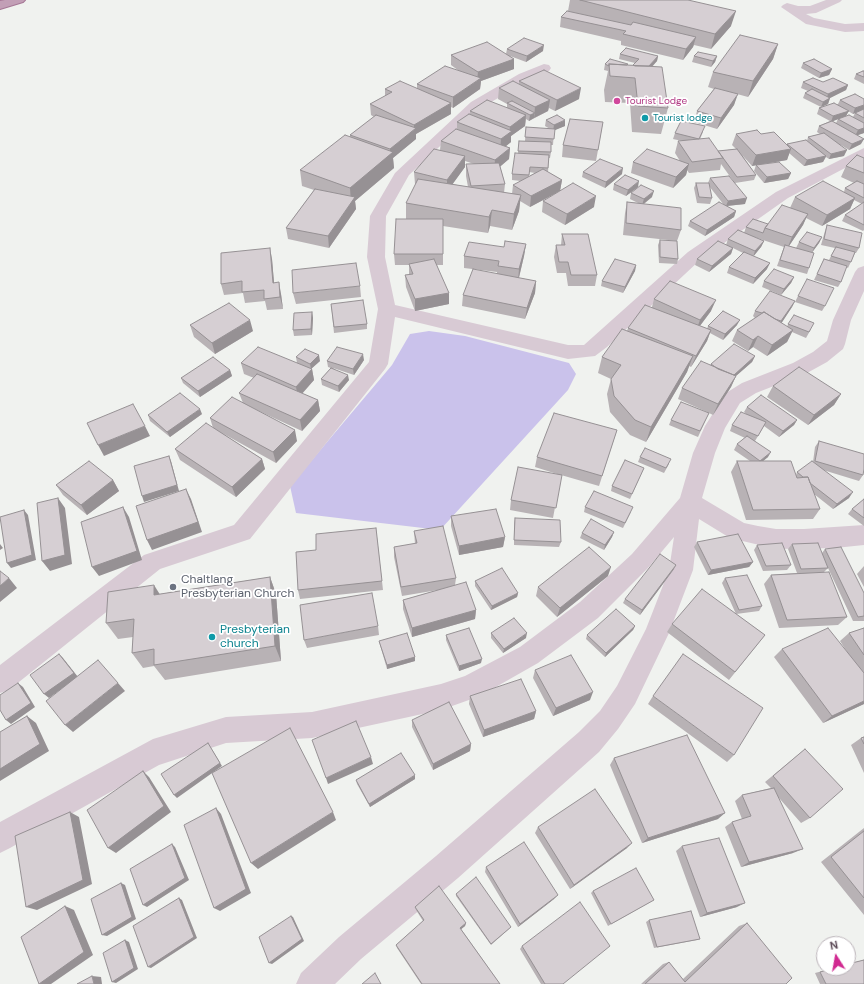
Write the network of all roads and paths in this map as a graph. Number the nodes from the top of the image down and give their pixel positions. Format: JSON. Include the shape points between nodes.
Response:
{"nodes":[{"id":1,"x":19,"y":0,"type":"edge"},
{"id":2,"x":836,"y":0,"type":"edge"},
{"id":3,"x":785,"y":3,"type":"edge"},
{"id":4,"x":0,"y":6,"type":"edge"},
{"id":5,"x":864,"y":27,"type":"edge"},
{"id":6,"x":544,"y":68,"type":"dead end"},
{"id":7,"x":864,"y":152,"type":"edge"},
{"id":8,"x":864,"y":272,"type":"edge"},
{"id":9,"x":387,"y":309,"type":"junction"},
{"id":10,"x":690,"y":502,"type":"junction"},
{"id":11,"x":864,"y":535,"type":"edge"},
{"id":12,"x":0,"y":681,"type":"edge"},
{"id":13,"x":0,"y":838,"type":"edge"},
{"id":14,"x":312,"y":984,"type":"edge"}],
"edges":[{"from":1,"to":4,"type":"highway"},
{"from":2,"to":3,"type":"street","via":[[812,10],[798,10]]},
{"from":3,"to":5,"type":"street","via":[[810,21],[845,28]]},
{"from":6,"to":9,"type":"street","via":[[476,105],[403,173],[378,216],[376,257]]},
{"from":7,"to":9,"type":"street","via":[[782,195],[694,256],[588,351],[568,352]]},
{"from":8,"to":10,"type":"street","via":[[842,320],[836,344],[800,368],[749,388],[733,398],[715,426],[704,452]]},
{"from":9,"to":12,"type":"street","via":[[378,364],[242,532],[152,562]]},
{"from":10,"to":11,"type":"street","via":[[738,531],[764,537],[804,539]]},
{"from":10,"to":13,"type":"street","via":[[640,561],[589,610],[529,655],[471,687],[440,698],[312,725],[226,730],[153,753]]},
{"from":10,"to":14,"type":"street","via":[[681,570],[657,633],[626,695],[609,720],[589,742],[350,948]]}]}
